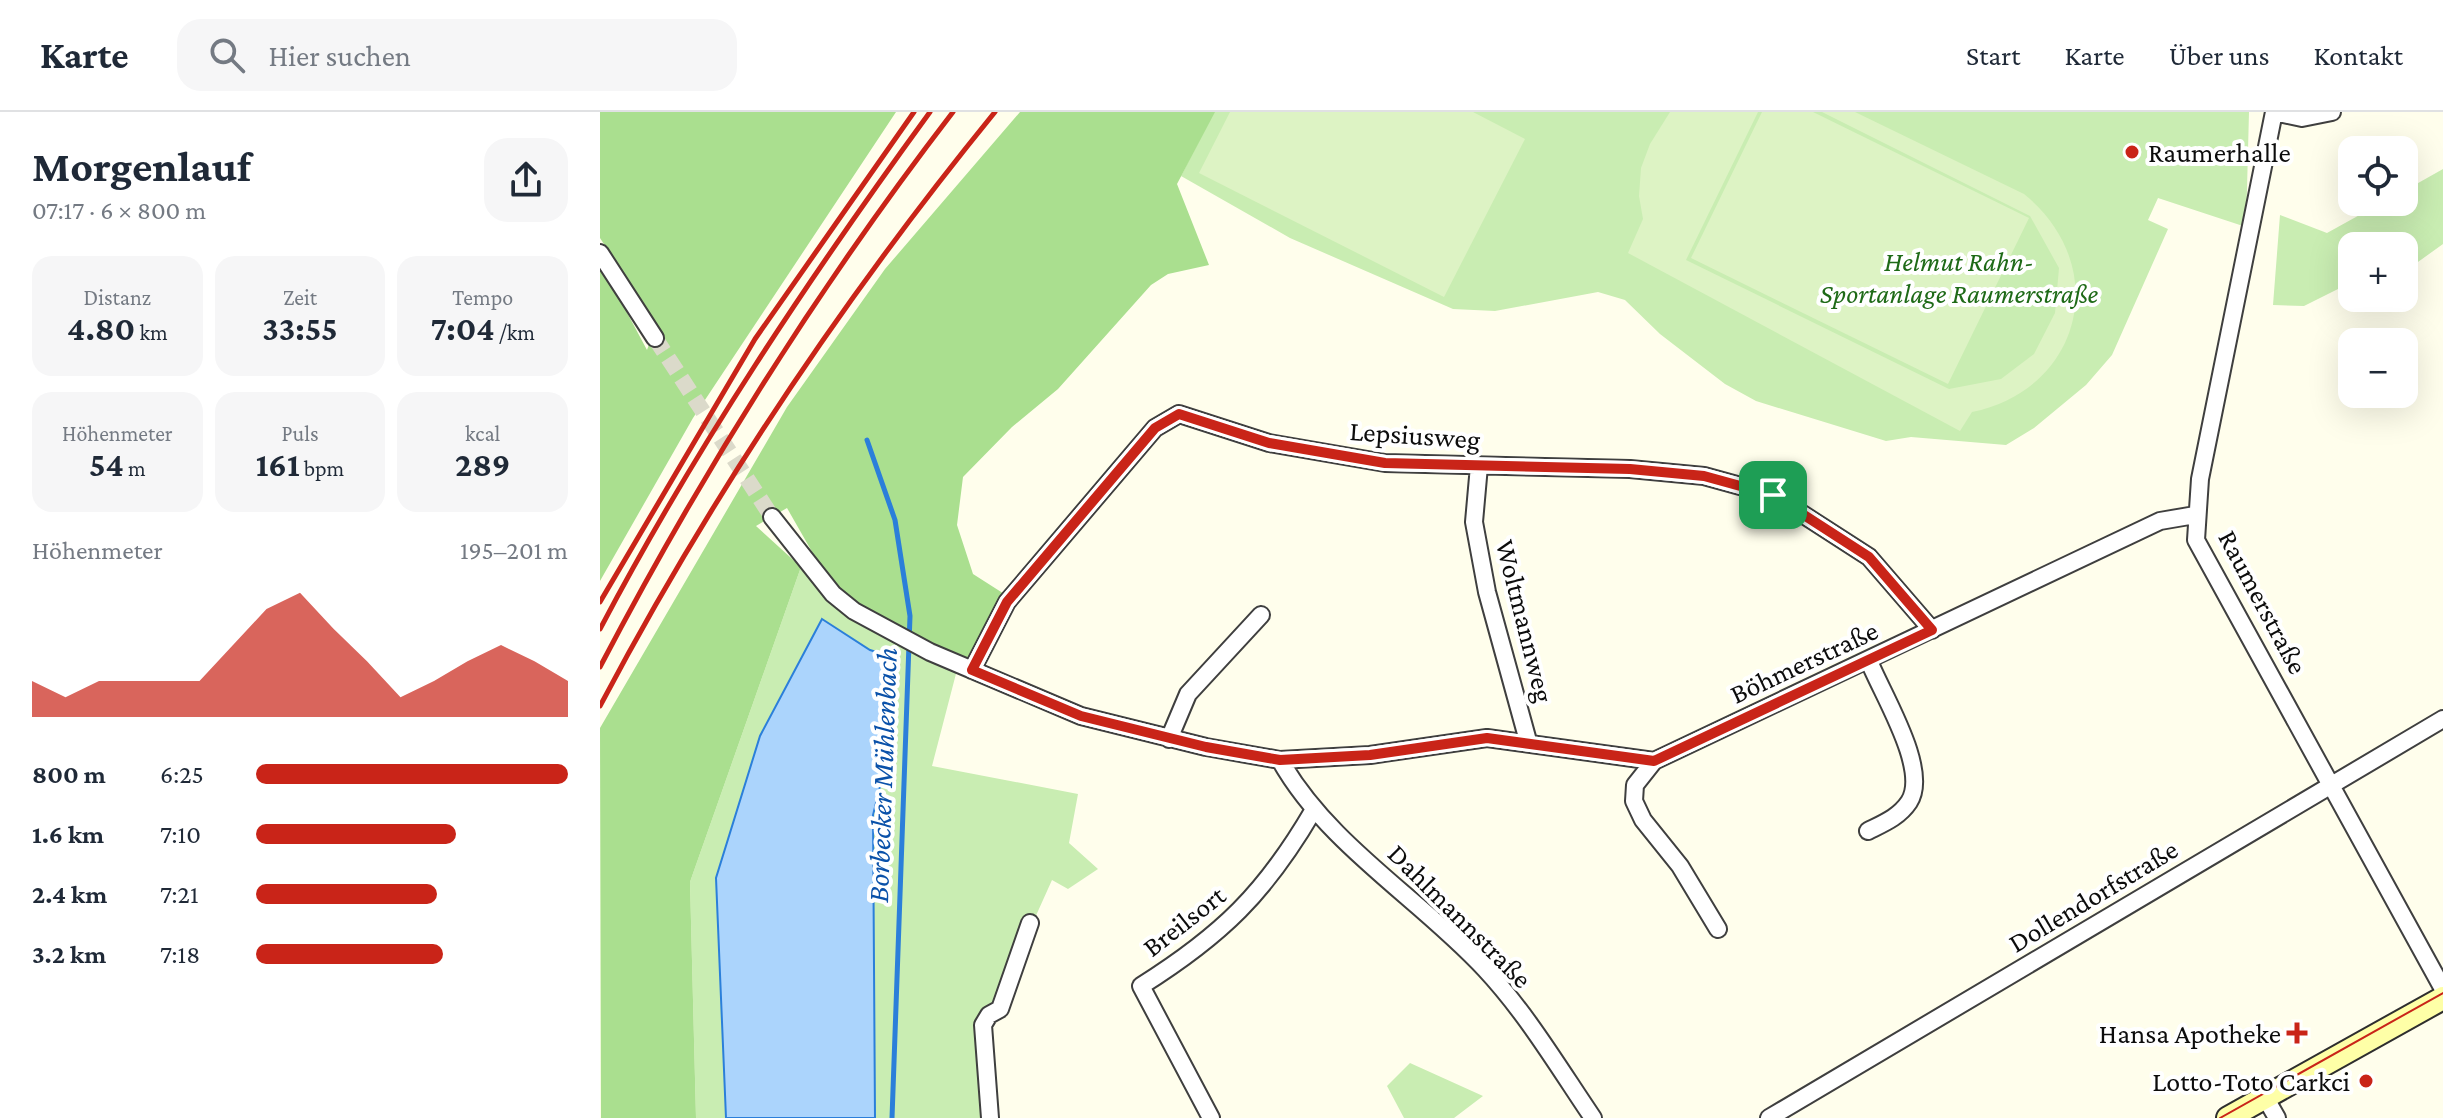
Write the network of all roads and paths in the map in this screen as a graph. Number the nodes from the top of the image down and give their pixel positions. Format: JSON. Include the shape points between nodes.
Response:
{"nodes":[{"id":1,"x":2274,"y":112,"type":"edge"},
{"id":2,"x":2332,"y":112,"type":"edge"},
{"id":3,"x":600,"y":253,"type":"edge"},
{"id":4,"x":655,"y":338,"type":"tunnel mouth"},
{"id":5,"x":1479,"y":466,"type":"junction"},
{"id":6,"x":2195,"y":515,"type":"junction"},
{"id":7,"x":772,"y":517,"type":"tunnel mouth"},
{"id":8,"x":1261,"y":615,"type":"dead end"},
{"id":9,"x":1932,"y":630,"type":"junction"},
{"id":10,"x":1869,"y":661,"type":"junction"},
{"id":11,"x":972,"y":670,"type":"junction"},
{"id":12,"x":2443,"y":719,"type":"edge"},
{"id":13,"x":1169,"y":739,"type":"junction"},
{"id":14,"x":1528,"y":741,"type":"junction"},
{"id":15,"x":1280,"y":760,"type":"junction"},
{"id":16,"x":1654,"y":761,"type":"junction"},
{"id":17,"x":2333,"y":784,"type":"junction"},
{"id":18,"x":1313,"y":811,"type":"junction"},
{"id":19,"x":1868,"y":831,"type":"dead end"},
{"id":20,"x":1030,"y":923,"type":"dead end"},
{"id":21,"x":1718,"y":929,"type":"dead end"},
{"id":22,"x":2443,"y":989,"type":"edge"},
{"id":23,"x":2443,"y":998,"type":"edge"},
{"id":24,"x":2265,"y":1097,"type":"junction"},
{"id":25,"x":990,"y":1118,"type":"edge"},
{"id":26,"x":1211,"y":1118,"type":"edge"},
{"id":27,"x":1593,"y":1118,"type":"edge"},
{"id":28,"x":1769,"y":1118,"type":"edge"},
{"id":29,"x":2228,"y":1118,"type":"edge"},
{"id":30,"x":2277,"y":1118,"type":"edge"}],
"edges":[{"from":1,"to":2,"type":"street","via":[[2302,118]]},
{"from":1,"to":6,"type":"street","name":"Raumerstraße"},
{"from":3,"to":4,"type":"street"},
{"from":5,"to":9,"type":"street","name":"Lepsiusweg","via":[[1704,476],[1773,495],[1869,557]]},
{"from":5,"to":11,"type":"street","name":"Lepsiusweg","via":[[1328,455],[1269,443],[1179,414],[1155,428],[1007,602]]},
{"from":5,"to":14,"type":"street","name":"Woltmannweg","via":[[1474,522],[1487,592]]},
{"from":6,"to":9,"type":"street","name":"Böhmerstraße","via":[[2160,521]]},
{"from":6,"to":17,"type":"street","name":"Raumerstraße","via":[[2196,540]]},
{"from":7,"to":11,"type":"street","via":[[833,594],[896,636]]},
{"from":8,"to":13,"type":"street","via":[[1188,694]]},
{"from":9,"to":10,"type":"street","name":"Böhmerstraße"},
{"from":10,"to":16,"type":"street","name":"Böhmerstraße"},
{"from":10,"to":19,"type":"street","via":[[1909,749],[1914,786],[1901,812]]},
{"from":11,"to":13,"type":"street","via":[[1081,716]]},
{"from":12,"to":17,"type":"street","name":"Dollendorfstraße"},
{"from":13,"to":15,"type":"street"},
{"from":14,"to":15,"type":"street","via":[[1451,740],[1370,755]]},
{"from":14,"to":16,"type":"street"},
{"from":15,"to":18,"type":"street","name":"Dahlmannstraße"},
{"from":16,"to":21,"type":"street","via":[[1635,785],[1634,801]]},
{"from":17,"to":22,"type":"street","name":"Raumerstraße"},
{"from":17,"to":28,"type":"street","name":"Dollendorfstraße"},
{"from":18,"to":26,"type":"street","name":"Breilsort","via":[[1291,849],[1247,904],[1205,942],[1141,986]]},
{"from":18,"to":27,"type":"street","name":"Dahlmannstraße","via":[[1485,969]]},
{"from":20,"to":25,"type":"street","via":[[1000,1009],[983,1025]]},
{"from":23,"to":24,"type":"main road"},
{"from":24,"to":29,"type":"main road"},
{"from":24,"to":30,"type":"street"}]}
